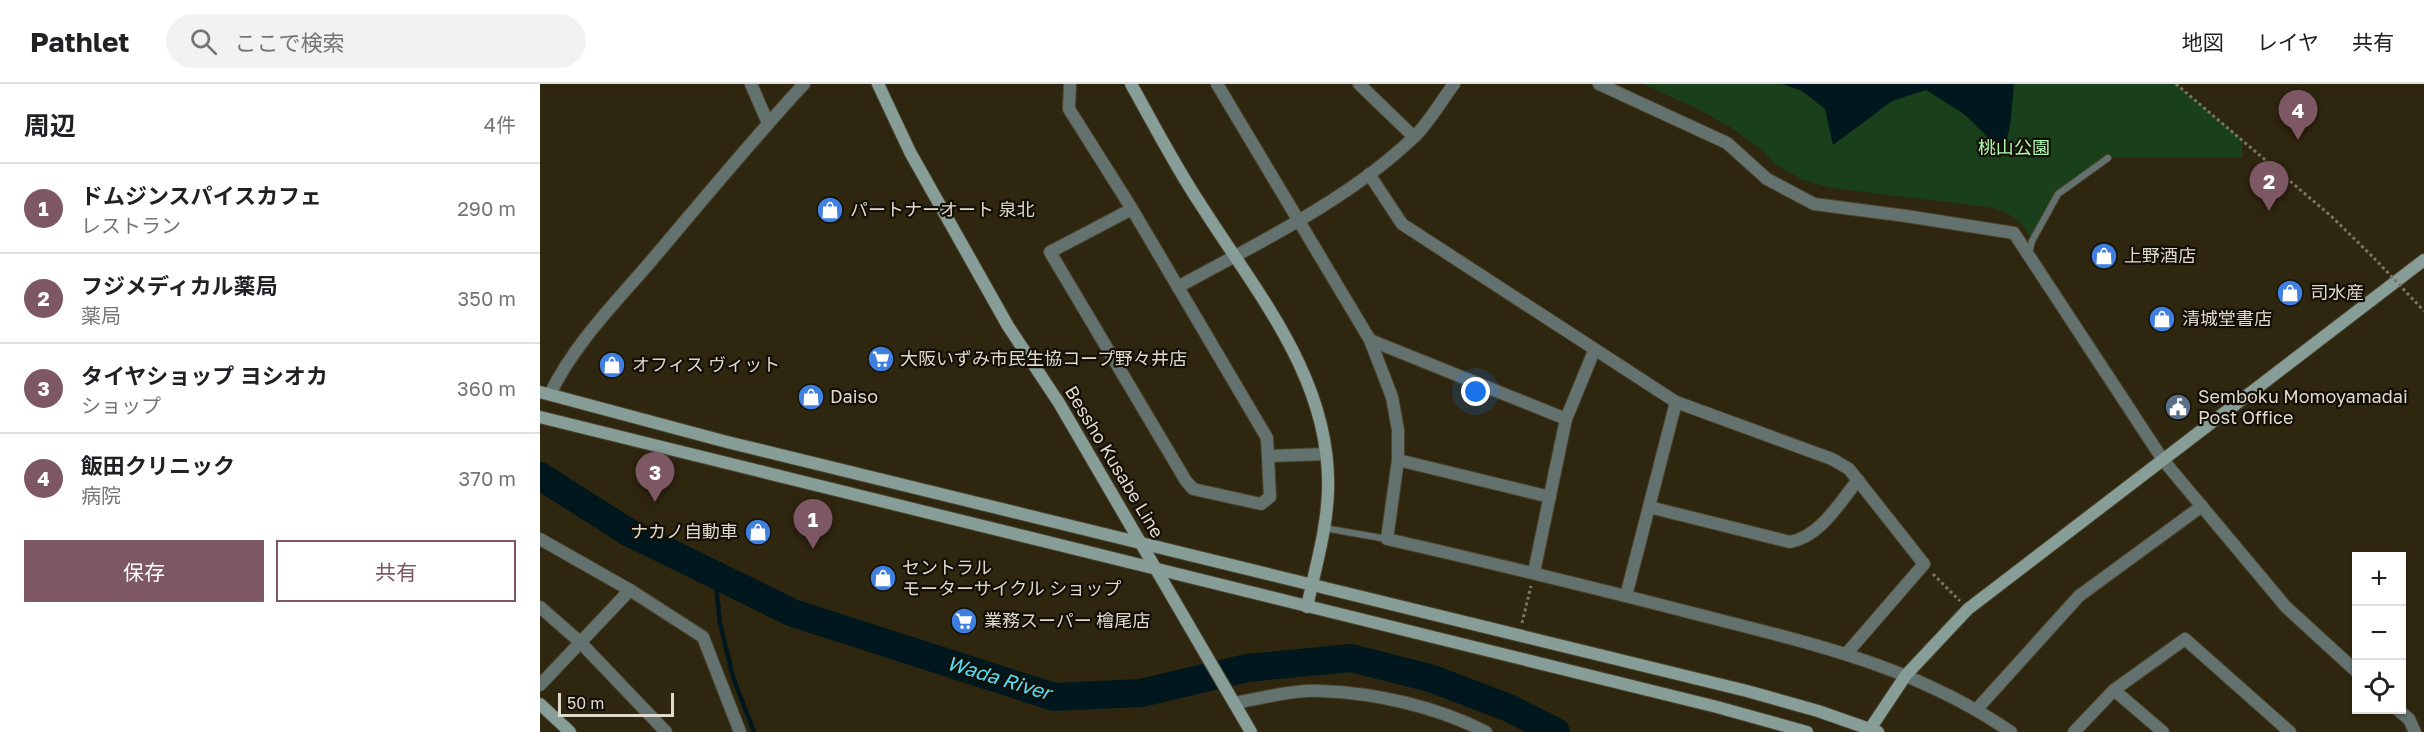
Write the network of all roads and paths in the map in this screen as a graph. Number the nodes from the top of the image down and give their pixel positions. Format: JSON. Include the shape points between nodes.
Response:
{"nodes":[{"id":1,"x":751,"y":84,"type":"edge"},
{"id":2,"x":804,"y":84,"type":"edge"},
{"id":3,"x":878,"y":84,"type":"edge"},
{"id":4,"x":1070,"y":84,"type":"edge"},
{"id":5,"x":1131,"y":84,"type":"edge"},
{"id":6,"x":1217,"y":84,"type":"edge"},
{"id":7,"x":1359,"y":84,"type":"edge"},
{"id":8,"x":1454,"y":84,"type":"edge"},
{"id":9,"x":1599,"y":84,"type":"edge"},
{"id":10,"x":2176,"y":84,"type":"edge"},
{"id":11,"x":768,"y":123,"type":"junction"},
{"id":12,"x":1414,"y":137,"type":"junction"},
{"id":13,"x":2108,"y":158,"type":"dead end"},
{"id":14,"x":1369,"y":174,"type":"junction"},
{"id":15,"x":1132,"y":209,"type":"junction"},
{"id":16,"x":1298,"y":220,"type":"junction"},
{"id":17,"x":2029,"y":253,"type":"junction"},
{"id":18,"x":1234,"y":256,"type":"junction"},
{"id":19,"x":2424,"y":260,"type":"edge"},
{"id":20,"x":1178,"y":287,"type":"junction"},
{"id":21,"x":2424,"y":311,"type":"edge"},
{"id":22,"x":1370,"y":340,"type":"junction"},
{"id":23,"x":1594,"y":351,"type":"junction"},
{"id":24,"x":545,"y":393,"type":"edge"},
{"id":25,"x":1676,"y":402,"type":"junction"},
{"id":26,"x":540,"y":417,"type":"edge"},
{"id":27,"x":1566,"y":420,"type":"junction"},
{"id":28,"x":1326,"y":454,"type":"junction"},
{"id":29,"x":1269,"y":456,"type":"junction"},
{"id":30,"x":1398,"y":460,"type":"junction"},
{"id":31,"x":2163,"y":460,"type":"junction"},
{"id":32,"x":1858,"y":480,"type":"junction"},
{"id":33,"x":1550,"y":497,"type":"junction"},
{"id":34,"x":2202,"y":506,"type":"junction"},
{"id":35,"x":1649,"y":507,"type":"junction"},
{"id":36,"x":1323,"y":528,"type":"junction"},
{"id":37,"x":540,"y":539,"type":"edge"},
{"id":38,"x":1387,"y":539,"type":"junction"},
{"id":39,"x":1141,"y":542,"type":"junction"},
{"id":40,"x":1924,"y":564,"type":"junction"},
{"id":41,"x":1157,"y":569,"type":"junction"},
{"id":42,"x":1534,"y":572,"type":"junction"},
{"id":43,"x":1312,"y":584,"type":"junction"},
{"id":44,"x":630,"y":590,"type":"junction"},
{"id":45,"x":1626,"y":596,"type":"junction"},
{"id":46,"x":540,"y":607,"type":"edge"},
{"id":47,"x":1307,"y":607,"type":"junction"},
{"id":48,"x":1968,"y":609,"type":"junction"},
{"id":49,"x":1519,"y":636,"type":"junction"},
{"id":50,"x":580,"y":642,"type":"junction"},
{"id":51,"x":1847,"y":653,"type":"junction"},
{"id":52,"x":2352,"y":667,"type":"edge"},
{"id":53,"x":1906,"y":675,"type":"junction"},
{"id":54,"x":540,"y":685,"type":"edge"},
{"id":55,"x":2114,"y":690,"type":"junction"},
{"id":56,"x":1231,"y":700,"type":"junction"},
{"id":57,"x":540,"y":704,"type":"edge"},
{"id":58,"x":1977,"y":709,"type":"junction"},
{"id":59,"x":2403,"y":714,"type":"edge"},
{"id":60,"x":1872,"y":731,"type":"edge"},
{"id":61,"x":570,"y":732,"type":"edge"},
{"id":62,"x":666,"y":732,"type":"edge"},
{"id":63,"x":740,"y":732,"type":"edge"},
{"id":64,"x":1251,"y":732,"type":"edge"},
{"id":65,"x":1486,"y":732,"type":"edge"},
{"id":66,"x":1807,"y":732,"type":"edge"},
{"id":67,"x":2012,"y":732,"type":"edge"},
{"id":68,"x":2074,"y":732,"type":"edge"},
{"id":69,"x":2163,"y":732,"type":"edge"},
{"id":70,"x":2290,"y":732,"type":"edge"},
{"id":71,"x":2415,"y":732,"type":"edge"}],
"edges":[{"from":1,"to":11,"type":"street"},
{"from":2,"to":11,"type":"street"},
{"from":3,"to":39,"type":"street","name":"Bessho Kusabe Line","via":[[910,152],[1008,326],[1059,403]]},
{"from":4,"to":15,"type":"street","via":[[1069,109]]},
{"from":5,"to":18,"type":"street"},
{"from":6,"to":16,"type":"street"},
{"from":7,"to":12,"type":"street"},
{"from":8,"to":12,"type":"street"},
{"from":9,"to":17,"type":"street","via":[[1727,143],[1767,179],[1814,204],[2014,233]]},
{"from":10,"to":21,"type":"path","bridge":true,"via":[[2331,216]]},
{"from":11,"to":24,"type":"street","via":[[596,324]]},
{"from":12,"to":14,"type":"street"},
{"from":13,"to":17,"type":"lane","via":[[2058,194]]},
{"from":14,"to":16,"type":"street"},
{"from":14,"to":23,"type":"street","via":[[1402,224]]},
{"from":15,"to":20,"type":"street"},
{"from":15,"to":29,"type":"street","via":[[1050,252],[1193,489],[1261,504],[1270,496]]},
{"from":16,"to":18,"type":"street"},
{"from":16,"to":22,"type":"street"},
{"from":17,"to":31,"type":"street"},
{"from":18,"to":20,"type":"street"},
{"from":18,"to":28,"type":"street","via":[[1272,312],[1312,390]]},
{"from":19,"to":31,"type":"street"},
{"from":20,"to":29,"type":"street","via":[[1267,438]]},
{"from":22,"to":27,"type":"street"},
{"from":22,"to":30,"type":"street","via":[[1392,397]]},
{"from":23,"to":25,"type":"street"},
{"from":23,"to":27,"type":"street"},
{"from":24,"to":39,"type":"street","via":[[727,442]]},
{"from":25,"to":32,"type":"street","via":[[1832,459]]},
{"from":25,"to":35,"type":"street"},
{"from":26,"to":41,"type":"street"},
{"from":27,"to":33,"type":"street"},
{"from":28,"to":29,"type":"street"},
{"from":28,"to":36,"type":"street","via":[[1328,491]]},
{"from":30,"to":33,"type":"street"},
{"from":30,"to":38,"type":"street"},
{"from":31,"to":34,"type":"street"},
{"from":31,"to":48,"type":"street"},
{"from":32,"to":35,"type":"street","via":[[1817,529],[1790,542]]},
{"from":32,"to":40,"type":"street"},
{"from":33,"to":42,"type":"street"},
{"from":34,"to":52,"type":"street","via":[[2286,607]]},
{"from":34,"to":58,"type":"street","via":[[2079,596]]},
{"from":35,"to":45,"type":"street"},
{"from":36,"to":38,"type":"lane"},
{"from":36,"to":43,"type":"street"},
{"from":37,"to":44,"type":"street"},
{"from":38,"to":42,"type":"street"},
{"from":39,"to":41,"type":"street","name":"Bessho Kusabe Line"},
{"from":39,"to":43,"type":"street"},
{"from":40,"to":48,"type":"path"},
{"from":40,"to":51,"type":"street"},
{"from":41,"to":47,"type":"street"},
{"from":41,"to":56,"type":"street","name":"Bessho Kusabe Line"},
{"from":42,"to":45,"type":"street"},
{"from":42,"to":49,"type":"path"},
{"from":43,"to":47,"type":"street"},
{"from":43,"to":49,"type":"street"},
{"from":44,"to":50,"type":"street"},
{"from":44,"to":63,"type":"street","via":[[703,636]]},
{"from":45,"to":51,"type":"street"},
{"from":46,"to":50,"type":"street"},
{"from":47,"to":66,"type":"street"},
{"from":48,"to":53,"type":"street"},
{"from":49,"to":60,"type":"street","via":[[1747,691]]},
{"from":50,"to":54,"type":"street"},
{"from":50,"to":62,"type":"street"},
{"from":51,"to":53,"type":"street"},
{"from":53,"to":58,"type":"street"},
{"from":53,"to":60,"type":"street"},
{"from":55,"to":68,"type":"street"},
{"from":55,"to":69,"type":"street"},
{"from":55,"to":70,"type":"street","via":[[2185,639]]},
{"from":56,"to":64,"type":"street","name":"Bessho Kusabe Line"},
{"from":56,"to":65,"type":"street","via":[[1319,690],[1387,699],[1461,719]]},
{"from":57,"to":61,"type":"street"},
{"from":58,"to":67,"type":"street"},
{"from":59,"to":71,"type":"street"}]}
